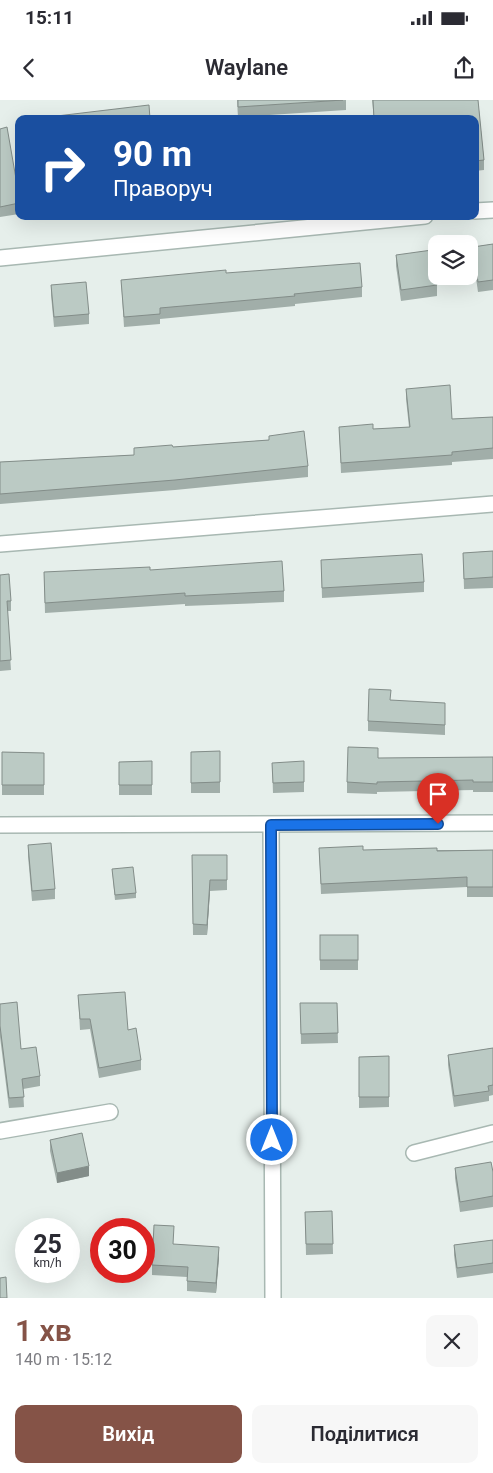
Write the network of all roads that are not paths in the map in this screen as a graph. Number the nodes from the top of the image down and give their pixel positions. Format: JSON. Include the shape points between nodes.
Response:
{"nodes":[{"id":1,"x":493,"y":210,"type":"edge"},
{"id":2,"x":479,"y":211,"type":"edge"},
{"id":3,"x":385,"y":220,"type":"edge"},
{"id":4,"x":0,"y":258,"type":"edge"},
{"id":5,"x":493,"y":504,"type":"edge"},
{"id":6,"x":0,"y":544,"type":"edge"},
{"id":7,"x":493,"y":823,"type":"edge"},
{"id":8,"x":0,"y":825,"type":"edge"},
{"id":9,"x":271,"y":825,"type":"junction"},
{"id":10,"x":110,"y":1112,"type":"dead end"},
{"id":11,"x":0,"y":1131,"type":"edge"},
{"id":12,"x":493,"y":1133,"type":"edge"},
{"id":13,"x":414,"y":1153,"type":"dead end"},
{"id":14,"x":273,"y":1298,"type":"edge"}],
"edges":[{"from":1,"to":2,"type":"street"},
{"from":3,"to":4,"type":"street"},
{"from":5,"to":6,"type":"street"},
{"from":7,"to":9,"type":"street"},
{"from":8,"to":9,"type":"street"},
{"from":9,"to":14,"type":"street"},
{"from":10,"to":11,"type":"street"},
{"from":12,"to":13,"type":"street"}]}
